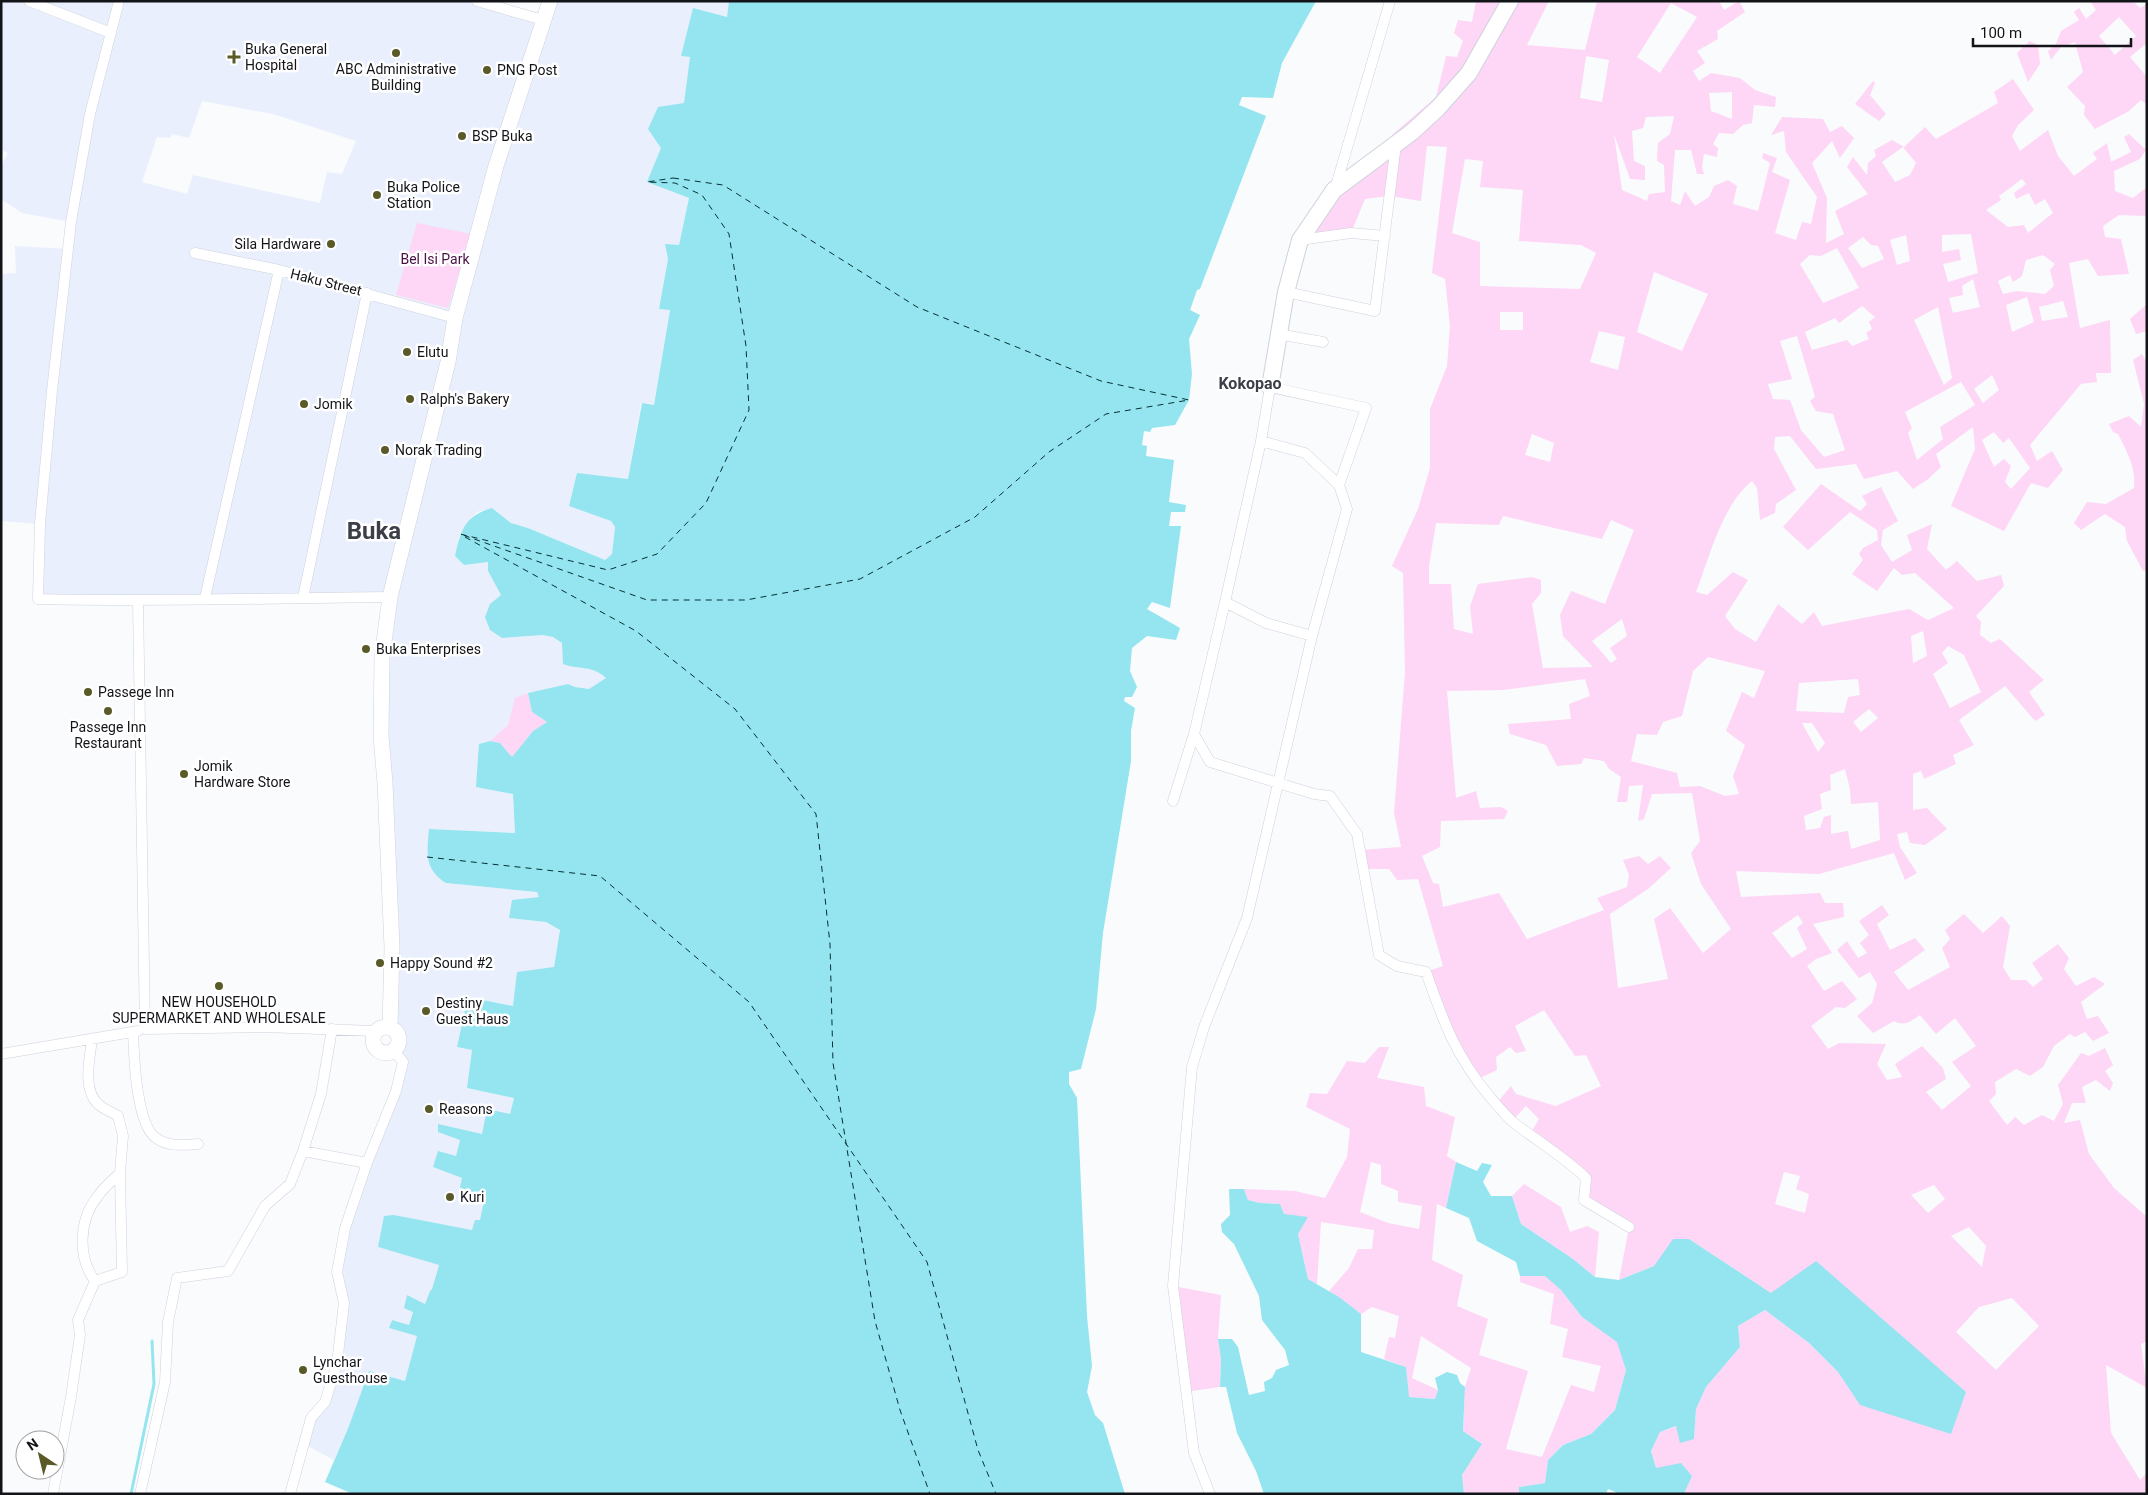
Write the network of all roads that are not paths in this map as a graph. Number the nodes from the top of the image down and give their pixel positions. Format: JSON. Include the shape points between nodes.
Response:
{"nodes":[{"id":1,"x":29,"y":1,"type":"edge"},
{"id":2,"x":119,"y":1,"type":"edge"},
{"id":3,"x":477,"y":1,"type":"edge"},
{"id":4,"x":550,"y":1,"type":"edge"},
{"id":5,"x":1390,"y":1,"type":"edge"},
{"id":6,"x":1510,"y":1,"type":"edge"},
{"id":7,"x":543,"y":20,"type":"junction"},
{"id":8,"x":111,"y":33,"type":"junction"},
{"id":9,"x":1396,"y":144,"type":"junction"},
{"id":10,"x":1334,"y":190,"type":"junction"},
{"id":11,"x":1384,"y":236,"type":"junction"},
{"id":12,"x":1300,"y":240,"type":"junction"},
{"id":13,"x":195,"y":253,"type":"dead end"},
{"id":14,"x":279,"y":270,"type":"junction"},
{"id":15,"x":1286,"y":292,"type":"junction"},
{"id":16,"x":367,"y":293,"type":"junction"},
{"id":17,"x":455,"y":318,"type":"junction"},
{"id":18,"x":1278,"y":334,"type":"junction"},
{"id":19,"x":1324,"y":342,"type":"dead end"},
{"id":20,"x":1270,"y":387,"type":"junction"},
{"id":21,"x":1261,"y":440,"type":"junction"},
{"id":22,"x":1339,"y":485,"type":"junction"},
{"id":23,"x":390,"y":597,"type":"junction"},
{"id":24,"x":205,"y":598,"type":"junction"},
{"id":25,"x":303,"y":598,"type":"junction"},
{"id":26,"x":138,"y":602,"type":"junction"},
{"id":27,"x":1225,"y":602,"type":"junction"},
{"id":28,"x":1312,"y":636,"type":"junction"},
{"id":29,"x":1194,"y":734,"type":"junction"},
{"id":30,"x":1278,"y":784,"type":"junction"},
{"id":31,"x":1173,"y":801,"type":"dead end"},
{"id":32,"x":146,"y":1029,"type":"junction"},
{"id":33,"x":332,"y":1029,"type":"junction"},
{"id":34,"x":383,"y":1029,"type":"junction"},
{"id":35,"x":133,"y":1033,"type":"junction"},
{"id":36,"x":92,"y":1039,"type":"junction"},
{"id":37,"x":394,"y":1050,"type":"junction"},
{"id":38,"x":1,"y":1054,"type":"edge"},
{"id":39,"x":198,"y":1144,"type":"dead end"},
{"id":40,"x":303,"y":1152,"type":"junction"},
{"id":41,"x":367,"y":1163,"type":"junction"},
{"id":42,"x":120,"y":1173,"type":"junction"},
{"id":43,"x":1629,"y":1227,"type":"dead end"},
{"id":44,"x":95,"y":1281,"type":"junction"},
{"id":45,"x":53,"y":1494,"type":"edge"},
{"id":46,"x":140,"y":1494,"type":"edge"},
{"id":47,"x":290,"y":1494,"type":"edge"},
{"id":48,"x":1210,"y":1494,"type":"edge"}],
"edges":[{"from":1,"to":8,"type":"street"},
{"from":2,"to":8,"type":"street"},
{"from":3,"to":7,"type":"street"},
{"from":4,"to":7,"type":"main road"},
{"from":5,"to":10,"type":"street"},
{"from":6,"to":9,"type":"main road","via":[[1469,74],[1438,108]]},
{"from":7,"to":17,"type":"main road","via":[[496,166]]},
{"from":8,"to":26,"type":"street","via":[[90,114],[71,222],[40,524],[38,599]]},
{"from":9,"to":10,"type":"main road"},
{"from":9,"to":11,"type":"street"},
{"from":10,"to":12,"type":"main road"},
{"from":11,"to":12,"type":"street","via":[[1351,233]]},
{"from":11,"to":15,"type":"street","via":[[1375,311]]},
{"from":12,"to":15,"type":"main road"},
{"from":13,"to":14,"type":"street","name":"Haku Street"},
{"from":14,"to":16,"type":"street","name":"Haku Street"},
{"from":14,"to":24,"type":"street"},
{"from":15,"to":18,"type":"main road"},
{"from":16,"to":17,"type":"street","name":"Haku Street"},
{"from":16,"to":25,"type":"street"},
{"from":17,"to":23,"type":"main road","via":[[448,362]]},
{"from":18,"to":19,"type":"street"},
{"from":18,"to":20,"type":"main road"},
{"from":20,"to":21,"type":"street"},
{"from":20,"to":22,"type":"street","via":[[1366,408]]},
{"from":21,"to":22,"type":"street","via":[[1305,453]]},
{"from":21,"to":27,"type":"street"},
{"from":22,"to":28,"type":"street","via":[[1347,510]]},
{"from":23,"to":25,"type":"street"},
{"from":23,"to":34,"type":"main road","via":[[382,657],[381,736],[392,948]]},
{"from":24,"to":25,"type":"street"},
{"from":24,"to":26,"type":"street"},
{"from":26,"to":32,"type":"street"},
{"from":27,"to":28,"type":"street","via":[[1266,623]]},
{"from":27,"to":29,"type":"street"},
{"from":28,"to":30,"type":"street"},
{"from":29,"to":30,"type":"street","via":[[1210,762]]},
{"from":29,"to":31,"type":"street"},
{"from":30,"to":43,"type":"street","via":[[1330,796],[1357,834],[1379,955],[1397,966],[1426,972],[1445,1028],[1476,1080],[1512,1121],[1586,1178],[1584,1200]]},
{"from":30,"to":48,"type":"street","via":[[1247,918],[1204,1027],[1192,1067],[1173,1286],[1194,1453]]},
{"from":32,"to":33,"type":"street"},
{"from":32,"to":35,"type":"street"},
{"from":33,"to":34,"type":"street"},
{"from":33,"to":40,"type":"street","via":[[321,1094]]},
{"from":34,"to":37,"type":"main road","via":[[397,1033],[399,1040]]},
{"from":34,"to":37,"type":"main road","via":[[372,1042],[378,1052]]},
{"from":35,"to":36,"type":"street"},
{"from":35,"to":39,"type":"street","via":[[135,1080],[151,1134],[178,1145]]},
{"from":36,"to":38,"type":"street"},
{"from":36,"to":42,"type":"street","via":[[88,1074],[92,1094],[98,1104],[118,1116],[122,1136]]},
{"from":37,"to":41,"type":"street","via":[[403,1062],[401,1072]]},
{"from":40,"to":41,"type":"street"},
{"from":40,"to":46,"type":"street","via":[[290,1184],[265,1206],[228,1271],[177,1278],[168,1322],[165,1382]]},
{"from":41,"to":47,"type":"street","via":[[345,1228],[337,1272],[344,1304],[337,1363],[325,1402],[311,1418]]},
{"from":42,"to":44,"type":"street","via":[[97,1196],[86,1218],[82,1253],[88,1273]]},
{"from":42,"to":44,"type":"street","via":[[122,1272]]},
{"from":44,"to":45,"type":"street","via":[[78,1320],[80,1335],[71,1398]]}]}
